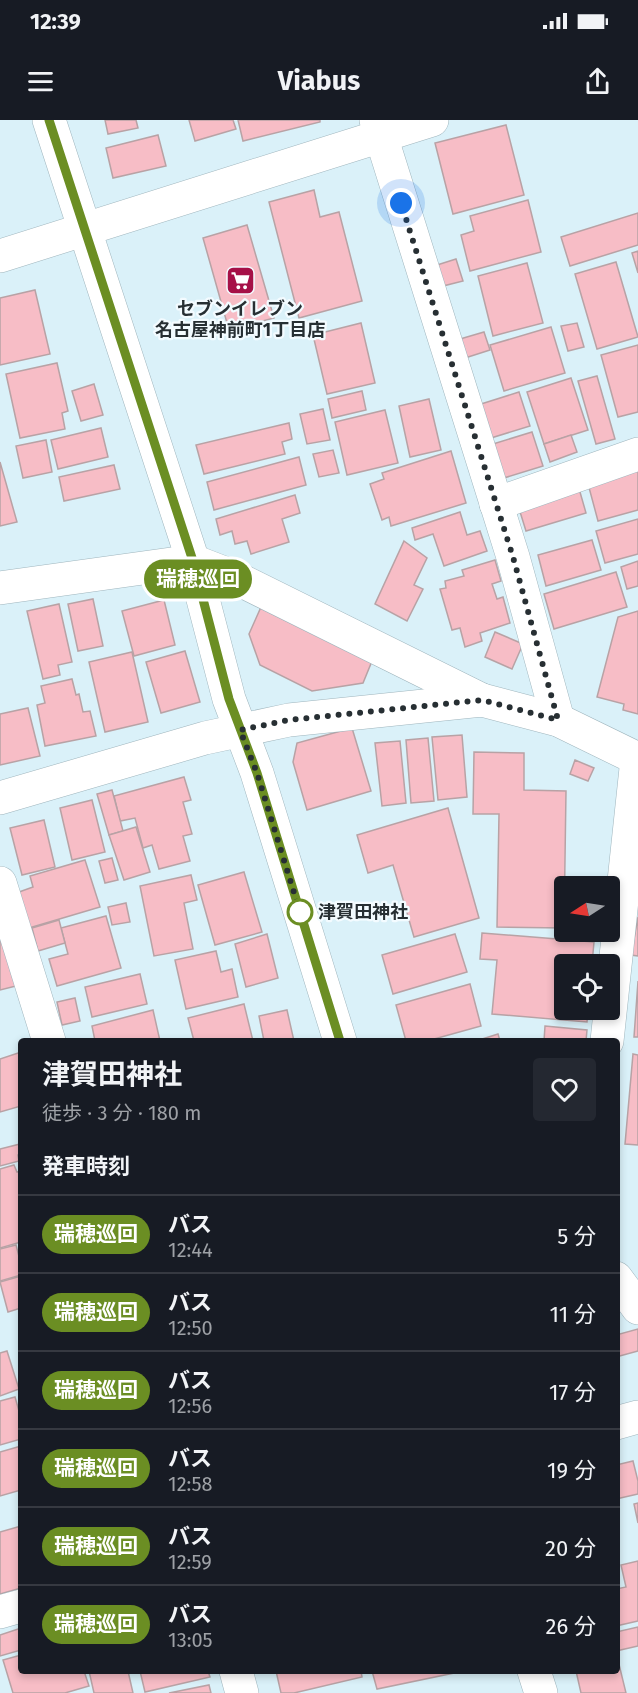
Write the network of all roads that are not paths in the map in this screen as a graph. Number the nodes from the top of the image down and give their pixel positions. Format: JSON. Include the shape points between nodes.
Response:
{"nodes":[{"id":1,"x":49,"y":120,"type":"edge"},
{"id":2,"x":432,"y":120,"type":"edge"},
{"id":3,"x":378,"y":128,"type":"edge"},
{"id":4,"x":84,"y":230,"type":"junction"},
{"id":5,"x":0,"y":256,"type":"edge"},
{"id":6,"x":638,"y":454,"type":"edge"},
{"id":7,"x":496,"y":504,"type":"junction"},
{"id":8,"x":193,"y":561,"type":"junction"},
{"id":9,"x":0,"y":588,"type":"edge"},
{"id":10,"x":482,"y":700,"type":"junction"},
{"id":11,"x":558,"y":720,"type":"junction"},
{"id":12,"x":240,"y":730,"type":"junction"},
{"id":13,"x":637,"y":759,"type":"edge"},
{"id":14,"x":0,"y":798,"type":"edge"},
{"id":15,"x":0,"y":883,"type":"edge"},
{"id":16,"x":48,"y":1038,"type":"edge"},
{"id":17,"x":339,"y":1038,"type":"edge"},
{"id":18,"x":607,"y":1038,"type":"edge"},
{"id":19,"x":620,"y":1283,"type":"edge"},
{"id":20,"x":638,"y":1308,"type":"edge"},
{"id":21,"x":638,"y":1417,"type":"edge"},
{"id":22,"x":620,"y":1422,"type":"edge"},
{"id":23,"x":18,"y":1607,"type":"edge"},
{"id":24,"x":0,"y":1612,"type":"edge"},
{"id":25,"x":237,"y":1674,"type":"edge"},
{"id":26,"x":535,"y":1674,"type":"edge"},
{"id":27,"x":242,"y":1693,"type":"edge"},
{"id":28,"x":541,"y":1693,"type":"edge"}],
"edges":[{"from":1,"to":4,"type":"street"},
{"from":2,"to":3,"type":"street"},
{"from":3,"to":4,"type":"street"},
{"from":3,"to":7,"type":"street"},
{"from":4,"to":5,"type":"street"},
{"from":4,"to":8,"type":"street"},
{"from":6,"to":7,"type":"street"},
{"from":7,"to":11,"type":"street"},
{"from":8,"to":9,"type":"street"},
{"from":8,"to":10,"type":"street","via":[[232,576]]},
{"from":8,"to":12,"type":"street"},
{"from":10,"to":11,"type":"street"},
{"from":10,"to":12,"type":"street","via":[[289,720]]},
{"from":11,"to":13,"type":"street"},
{"from":12,"to":14,"type":"street"},
{"from":12,"to":17,"type":"street","via":[[257,773]]},
{"from":13,"to":18,"type":"street"},
{"from":15,"to":16,"type":"street"},
{"from":19,"to":20,"type":"street"},
{"from":21,"to":22,"type":"street"},
{"from":23,"to":24,"type":"street"},
{"from":25,"to":27,"type":"street"},
{"from":26,"to":28,"type":"street"}]}
